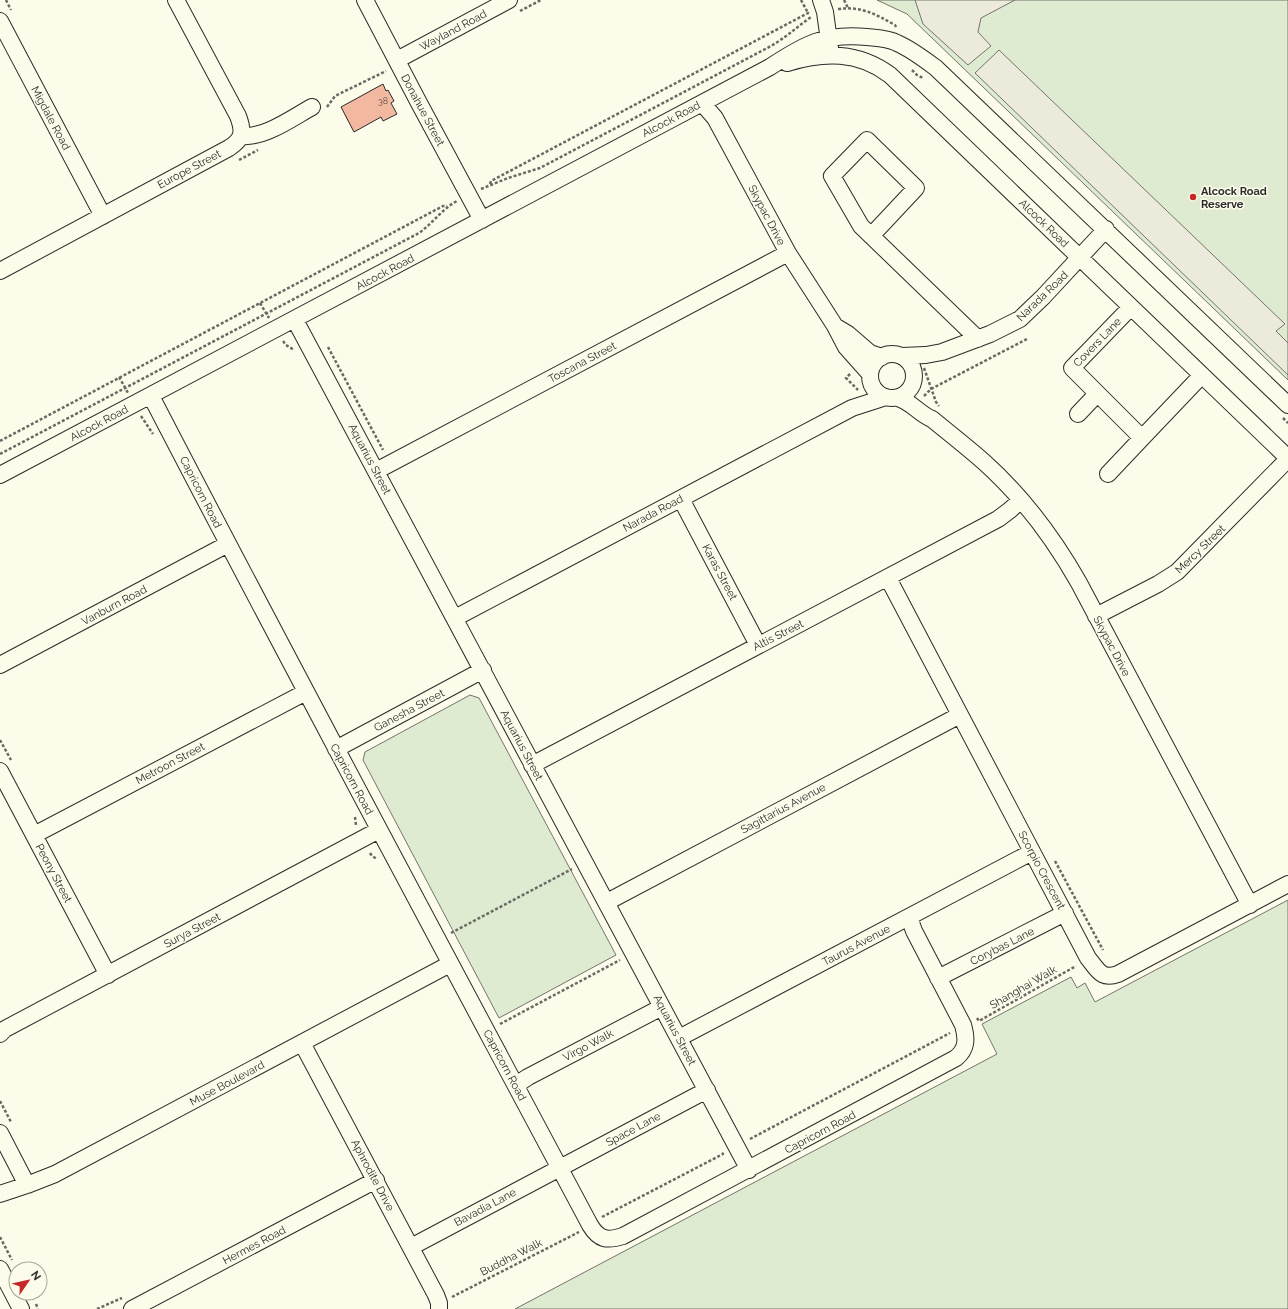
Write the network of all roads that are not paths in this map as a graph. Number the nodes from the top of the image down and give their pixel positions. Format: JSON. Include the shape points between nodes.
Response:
{"nodes":[{"id":1,"x":176,"y":0,"type":"edge"},
{"id":2,"x":365,"y":0,"type":"edge"},
{"id":3,"x":509,"y":0,"type":"edge"},
{"id":4,"x":821,"y":0,"type":"edge"},
{"id":5,"x":0,"y":21,"type":"edge"},
{"id":6,"x":829,"y":38,"type":"junction"},
{"id":7,"x":831,"y":55,"type":"junction"},
{"id":8,"x":397,"y":60,"type":"junction"},
{"id":9,"x":770,"y":67,"type":"junction"},
{"id":10,"x":702,"y":103,"type":"junction"},
{"id":11,"x":319,"y":109,"type":"road end"},
{"id":12,"x":242,"y":136,"type":"junction"},
{"id":13,"x":103,"y":216,"type":"junction"},
{"id":14,"x":482,"y":220,"type":"junction"},
{"id":15,"x":1106,"y":229,"type":"junction"},
{"id":16,"x":871,"y":236,"type":"junction"},
{"id":17,"x":788,"y":253,"type":"junction"},
{"id":18,"x":1079,"y":257,"type":"junction"},
{"id":19,"x":0,"y":271,"type":"edge"},
{"id":20,"x":1131,"y":307,"type":"junction"},
{"id":21,"x":295,"y":320,"type":"junction"},
{"id":22,"x":835,"y":326,"type":"junction"},
{"id":23,"x":978,"y":339,"type":"junction"},
{"id":24,"x":942,"y":352,"type":"junction"},
{"id":25,"x":902,"y":356,"type":"junction"},
{"id":26,"x":882,"y":357,"type":"junction"},
{"id":27,"x":1202,"y":375,"type":"junction"},
{"id":28,"x":870,"y":376,"type":"junction"},
{"id":29,"x":914,"y":379,"type":"junction"},
{"id":30,"x":1097,"y":394,"type":"junction"},
{"id":31,"x":151,"y":396,"type":"junction"},
{"id":32,"x":892,"y":398,"type":"junction"},
{"id":33,"x":1288,"y":405,"type":"edge"},
{"id":34,"x":852,"y":408,"type":"junction"},
{"id":35,"x":1078,"y":414,"type":"dead end"},
{"id":36,"x":932,"y":419,"type":"junction"},
{"id":37,"x":1142,"y":438,"type":"junction"},
{"id":38,"x":1288,"y":459,"type":"edge"},
{"id":39,"x":376,"y":471,"type":"junction"},
{"id":40,"x":1108,"y":474,"type":"dead end"},
{"id":41,"x":0,"y":475,"type":"edge"},
{"id":42,"x":681,"y":498,"type":"junction"},
{"id":43,"x":1022,"y":500,"type":"junction"},
{"id":44,"x":228,"y":544,"type":"junction"},
{"id":45,"x":888,"y":578,"type":"junction"},
{"id":46,"x":1096,"y":616,"type":"junction"},
{"id":47,"x":455,"y":618,"type":"junction"},
{"id":48,"x":758,"y":645,"type":"junction"},
{"id":49,"x":0,"y":665,"type":"edge"},
{"id":50,"x":482,"y":670,"type":"junction"},
{"id":51,"x":306,"y":692,"type":"junction"},
{"id":52,"x":960,"y":716,"type":"junction"},
{"id":53,"x":336,"y":749,"type":"junction"},
{"id":54,"x":532,"y":765,"type":"junction"},
{"id":55,"x":0,"y":771,"type":"edge"},
{"id":56,"x":379,"y":830,"type":"junction"},
{"id":57,"x":34,"y":835,"type":"junction"},
{"id":58,"x":1032,"y":852,"type":"junction"},
{"id":59,"x":1288,"y":884,"type":"edge"},
{"id":60,"x":607,"y":902,"type":"junction"},
{"id":61,"x":1250,"y":905,"type":"junction"},
{"id":62,"x":1065,"y":913,"type":"junction"},
{"id":63,"x":909,"y":917,"type":"junction"},
{"id":64,"x":450,"y":964,"type":"junction"},
{"id":65,"x":108,"y":975,"type":"junction"},
{"id":66,"x":938,"y":978,"type":"junction"},
{"id":67,"x":662,"y":1007,"type":"junction"},
{"id":68,"x":2,"y":1031,"type":"edge"},
{"id":69,"x":679,"y":1038,"type":"junction"},
{"id":70,"x":302,"y":1042,"type":"junction"},
{"id":71,"x":516,"y":1085,"type":"junction"},
{"id":72,"x":707,"y":1090,"type":"junction"},
{"id":73,"x":0,"y":1133,"type":"edge"},
{"id":74,"x":559,"y":1167,"type":"junction"},
{"id":75,"x":749,"y":1170,"type":"junction"},
{"id":76,"x":376,"y":1180,"type":"junction"},
{"id":77,"x":27,"y":1185,"type":"junction"},
{"id":78,"x":0,"y":1194,"type":"edge"},
{"id":79,"x":411,"y":1247,"type":"junction"},
{"id":80,"x":7,"y":1266,"type":"edge"},
{"id":81,"x":128,"y":1303,"type":"edge"},
{"id":82,"x":439,"y":1306,"type":"edge"},
{"id":83,"x":21,"y":1309,"type":"edge"}],
"edges":[{"from":1,"to":12,"type":"street","via":[[238,116]]},
{"from":2,"to":8,"type":"street","name":"Donahue Street"},
{"from":3,"to":8,"type":"street","name":"Wayland Road"},
{"from":4,"to":6,"type":"street"},
{"from":5,"to":13,"type":"street","name":"Migdale Road"},
{"from":6,"to":7,"type":"street"},
{"from":6,"to":9,"type":"street","name":"Alcock Road","via":[[808,44]]},
{"from":6,"to":15,"type":"street","name":"Alcock Road","via":[[850,36],[887,39],[912,51],[936,68]]},
{"from":7,"to":9,"type":"street","name":"Alcock Road","via":[[819,55]]},
{"from":7,"to":18,"type":"street","name":"Alcock Road","via":[[853,57],[868,62],[890,75]]},
{"from":8,"to":14,"type":"street","name":"Donahue Street"},
{"from":9,"to":10,"type":"street","name":"Alcock Road"},
{"from":10,"to":14,"type":"street","name":"Alcock Road"},
{"from":10,"to":17,"type":"street","name":"Skypac Drive","via":[[715,118]]},
{"from":11,"to":12,"type":"street","via":[[261,134]]},
{"from":12,"to":13,"type":"street","name":"Europe Street","via":[[236,144]]},
{"from":13,"to":19,"type":"street","name":"Europe Street"},
{"from":14,"to":21,"type":"street","name":"Alcock Road"},
{"from":15,"to":18,"type":"street","name":"Narada Road"},
{"from":15,"to":33,"type":"street","name":"Alcock Road"},
{"from":16,"to":16,"type":"street","via":[[861,226],[832,176],[867,140],[916,188]]},
{"from":16,"to":23,"type":"street"},
{"from":17,"to":22,"type":"street","name":"Skypac Drive"},
{"from":17,"to":39,"type":"street","name":"Toscana Street"},
{"from":18,"to":20,"type":"street","name":"Alcock Road"},
{"from":18,"to":23,"type":"street","name":"Narada Road","via":[[1020,319]]},
{"from":20,"to":27,"type":"street","name":"Alcock Road"},
{"from":20,"to":30,"type":"street","name":"Covers Lane","via":[[1072,368]]},
{"from":21,"to":31,"type":"street","name":"Alcock Road"},
{"from":21,"to":39,"type":"street","name":"Aquarius Street"},
{"from":22,"to":26,"type":"street","name":"Skypac Drive","via":[[870,353]]},
{"from":22,"to":28,"type":"street","name":"Skypac Drive","via":[[846,347]]},
{"from":23,"to":24,"type":"street","name":"Narada Road"},
{"from":24,"to":25,"type":"street","name":"Narada Road"},
{"from":24,"to":29,"type":"street","name":"Narada Road"},
{"from":25,"to":26,"type":"street","via":[[896,354]]},
{"from":25,"to":29,"type":"street","via":[[911,364]]},
{"from":26,"to":28,"type":"street","via":[[872,367]]},
{"from":27,"to":37,"type":"street"},
{"from":27,"to":38,"type":"street","name":"Alcock Road"},
{"from":28,"to":32,"type":"street","via":[[875,390]]},
{"from":28,"to":34,"type":"street","name":"Narada Road","via":[[866,389]]},
{"from":29,"to":32,"type":"street","via":[[907,393]]},
{"from":29,"to":36,"type":"street","name":"Skypac Drive"},
{"from":30,"to":35,"type":"street"},
{"from":30,"to":37,"type":"street","name":"Covers Lane"},
{"from":31,"to":41,"type":"street","name":"Alcock Road"},
{"from":31,"to":44,"type":"street","name":"Capricorn Road"},
{"from":32,"to":34,"type":"street","name":"Narada Road"},
{"from":32,"to":36,"type":"street","name":"Skypac Drive","via":[[905,400]]},
{"from":34,"to":42,"type":"street","name":"Narada Road"},
{"from":36,"to":43,"type":"street","name":"Skypac Drive","via":[[982,460]]},
{"from":37,"to":40,"type":"street"},
{"from":38,"to":46,"type":"street","name":"Mercy Street","via":[[1177,572]]},
{"from":39,"to":47,"type":"street","name":"Aquarius Street"},
{"from":42,"to":47,"type":"street","name":"Narada Road"},
{"from":42,"to":48,"type":"street","name":"Karas Street"},
{"from":43,"to":45,"type":"street","name":"Altis Street","via":[[998,519]]},
{"from":43,"to":46,"type":"street","name":"Skypac Drive","via":[[1061,552]]},
{"from":44,"to":49,"type":"street","name":"Vanburn Road"},
{"from":44,"to":51,"type":"street","name":"Capricorn Road"},
{"from":45,"to":48,"type":"street","name":"Altis Street"},
{"from":45,"to":52,"type":"street","name":"Scorpio Crescent"},
{"from":46,"to":61,"type":"street","name":"Skypac Drive"},
{"from":47,"to":50,"type":"street","name":"Aquarius Street"},
{"from":48,"to":54,"type":"street","name":"Altis Street"},
{"from":50,"to":53,"type":"street","name":"Ganesha Street"},
{"from":50,"to":54,"type":"street","name":"Aquarius Street"},
{"from":51,"to":53,"type":"street","name":"Capricorn Road"},
{"from":51,"to":57,"type":"street","name":"Metroon Street"},
{"from":52,"to":58,"type":"street","name":"Scorpio Crescent"},
{"from":52,"to":60,"type":"street","name":"Sagittarius Avenue"},
{"from":53,"to":56,"type":"street","name":"Capricorn Road"},
{"from":54,"to":60,"type":"street","name":"Aquarius Street"},
{"from":55,"to":57,"type":"street","name":"Peony Street"},
{"from":56,"to":64,"type":"street","name":"Capricorn Road"},
{"from":56,"to":65,"type":"street","name":"Surya Street"},
{"from":57,"to":65,"type":"street","name":"Peony Street"},
{"from":58,"to":62,"type":"street","name":"Scorpio Crescent"},
{"from":58,"to":63,"type":"street","name":"Taurus Avenue"},
{"from":59,"to":61,"type":"street","name":"Scorpio Crescent"},
{"from":60,"to":67,"type":"street","name":"Aquarius Street"},
{"from":61,"to":62,"type":"street","name":"Scorpio Crescent","via":[[1111,977],[1100,974],[1088,958]]},
{"from":62,"to":66,"type":"street","name":"Corybas Lane"},
{"from":63,"to":66,"type":"street","name":"Capricorn Road"},
{"from":63,"to":69,"type":"street","name":"Taurus Avenue"},
{"from":64,"to":70,"type":"street","name":"Muse Boulevard"},
{"from":64,"to":71,"type":"street","name":"Capricorn Road"},
{"from":65,"to":68,"type":"street","name":"Surya Street"},
{"from":66,"to":75,"type":"street","name":"Capricorn Road","via":[[963,1025],[966,1040],[962,1053]]},
{"from":67,"to":69,"type":"street","name":"Aquarius Street"},
{"from":67,"to":71,"type":"street","name":"Virgo Walk"},
{"from":69,"to":72,"type":"street","name":"Aquarius Street"},
{"from":70,"to":76,"type":"street","name":"Aphrodite Drive"},
{"from":70,"to":77,"type":"street","name":"Muse Boulevard","via":[[55,1174]]},
{"from":71,"to":74,"type":"street","name":"Capricorn Road"},
{"from":72,"to":74,"type":"street","name":"Space Lane"},
{"from":72,"to":75,"type":"street","name":"Aquarius Street"},
{"from":73,"to":77,"type":"street"},
{"from":74,"to":75,"type":"street","name":"Capricorn Road","via":[[596,1221],[593,1230],[606,1240],[622,1236]]},
{"from":74,"to":79,"type":"street","name":"Bavadia Lane"},
{"from":76,"to":79,"type":"street","name":"Aphrodite Drive"},
{"from":76,"to":81,"type":"street","name":"Hermes Road"},
{"from":77,"to":78,"type":"street","name":"Muse Boulevard"},
{"from":79,"to":82,"type":"street","name":"Aphrodite Drive"},
{"from":80,"to":83,"type":"street"}]}
